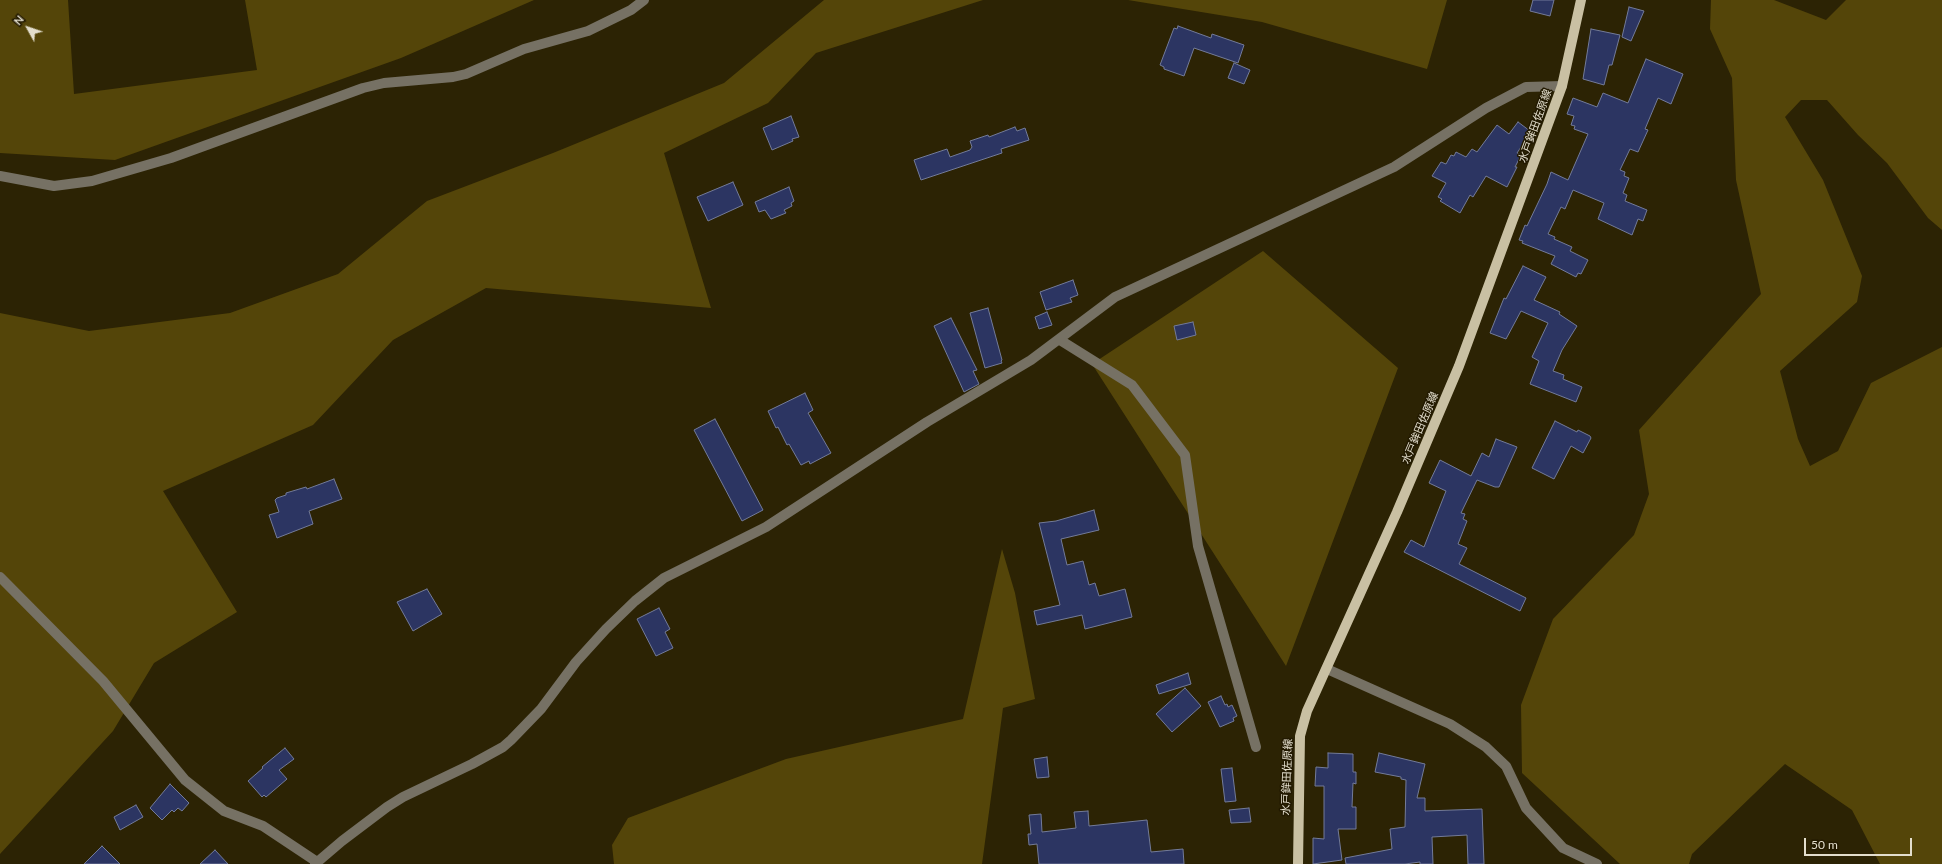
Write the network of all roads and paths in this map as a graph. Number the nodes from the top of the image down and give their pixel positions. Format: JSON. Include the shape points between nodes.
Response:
{"nodes":[{"id":1,"x":644,"y":0,"type":"edge"},
{"id":2,"x":1581,"y":0,"type":"edge"},
{"id":3,"x":1562,"y":86,"type":"junction"},
{"id":4,"x":0,"y":176,"type":"edge"},
{"id":5,"x":1060,"y":340,"type":"junction"},
{"id":6,"x":0,"y":577,"type":"edge"},
{"id":7,"x":1327,"y":669,"type":"junction"},
{"id":8,"x":1256,"y":747,"type":"dead end"},
{"id":9,"x":316,"y":863,"type":"edge"},
{"id":10,"x":1298,"y":864,"type":"edge"},
{"id":11,"x":1596,"y":864,"type":"edge"}],
"edges":[{"from":1,"to":4,"type":"street","via":[[631,10],[588,31],[524,50],[466,74],[384,83],[363,88],[171,158],[92,181],[54,186]]},
{"from":2,"to":3,"type":"main road","name":"水戸鉾田佐原線"},
{"from":3,"to":5,"type":"street","via":[[1526,87],[1486,108],[1394,167],[1115,297]]},
{"from":3,"to":7,"type":"main road","name":"水戸鉾田佐原線","via":[[1459,366]]},
{"from":5,"to":8,"type":"street","via":[[1132,385],[1185,455],[1198,546]]},
{"from":5,"to":9,"type":"street","via":[[993,384],[927,422],[766,527],[664,578],[606,629],[576,662],[541,709],[511,740],[472,764],[387,807]]},
{"from":6,"to":9,"type":"street","via":[[103,681],[185,780],[224,811],[263,826]]},
{"from":7,"to":10,"type":"main road","name":"水戸鉾田佐原線","via":[[1307,711],[1300,736]]},
{"from":7,"to":11,"type":"street","via":[[1450,724],[1486,747],[1506,766],[1526,808],[1563,848]]}]}
